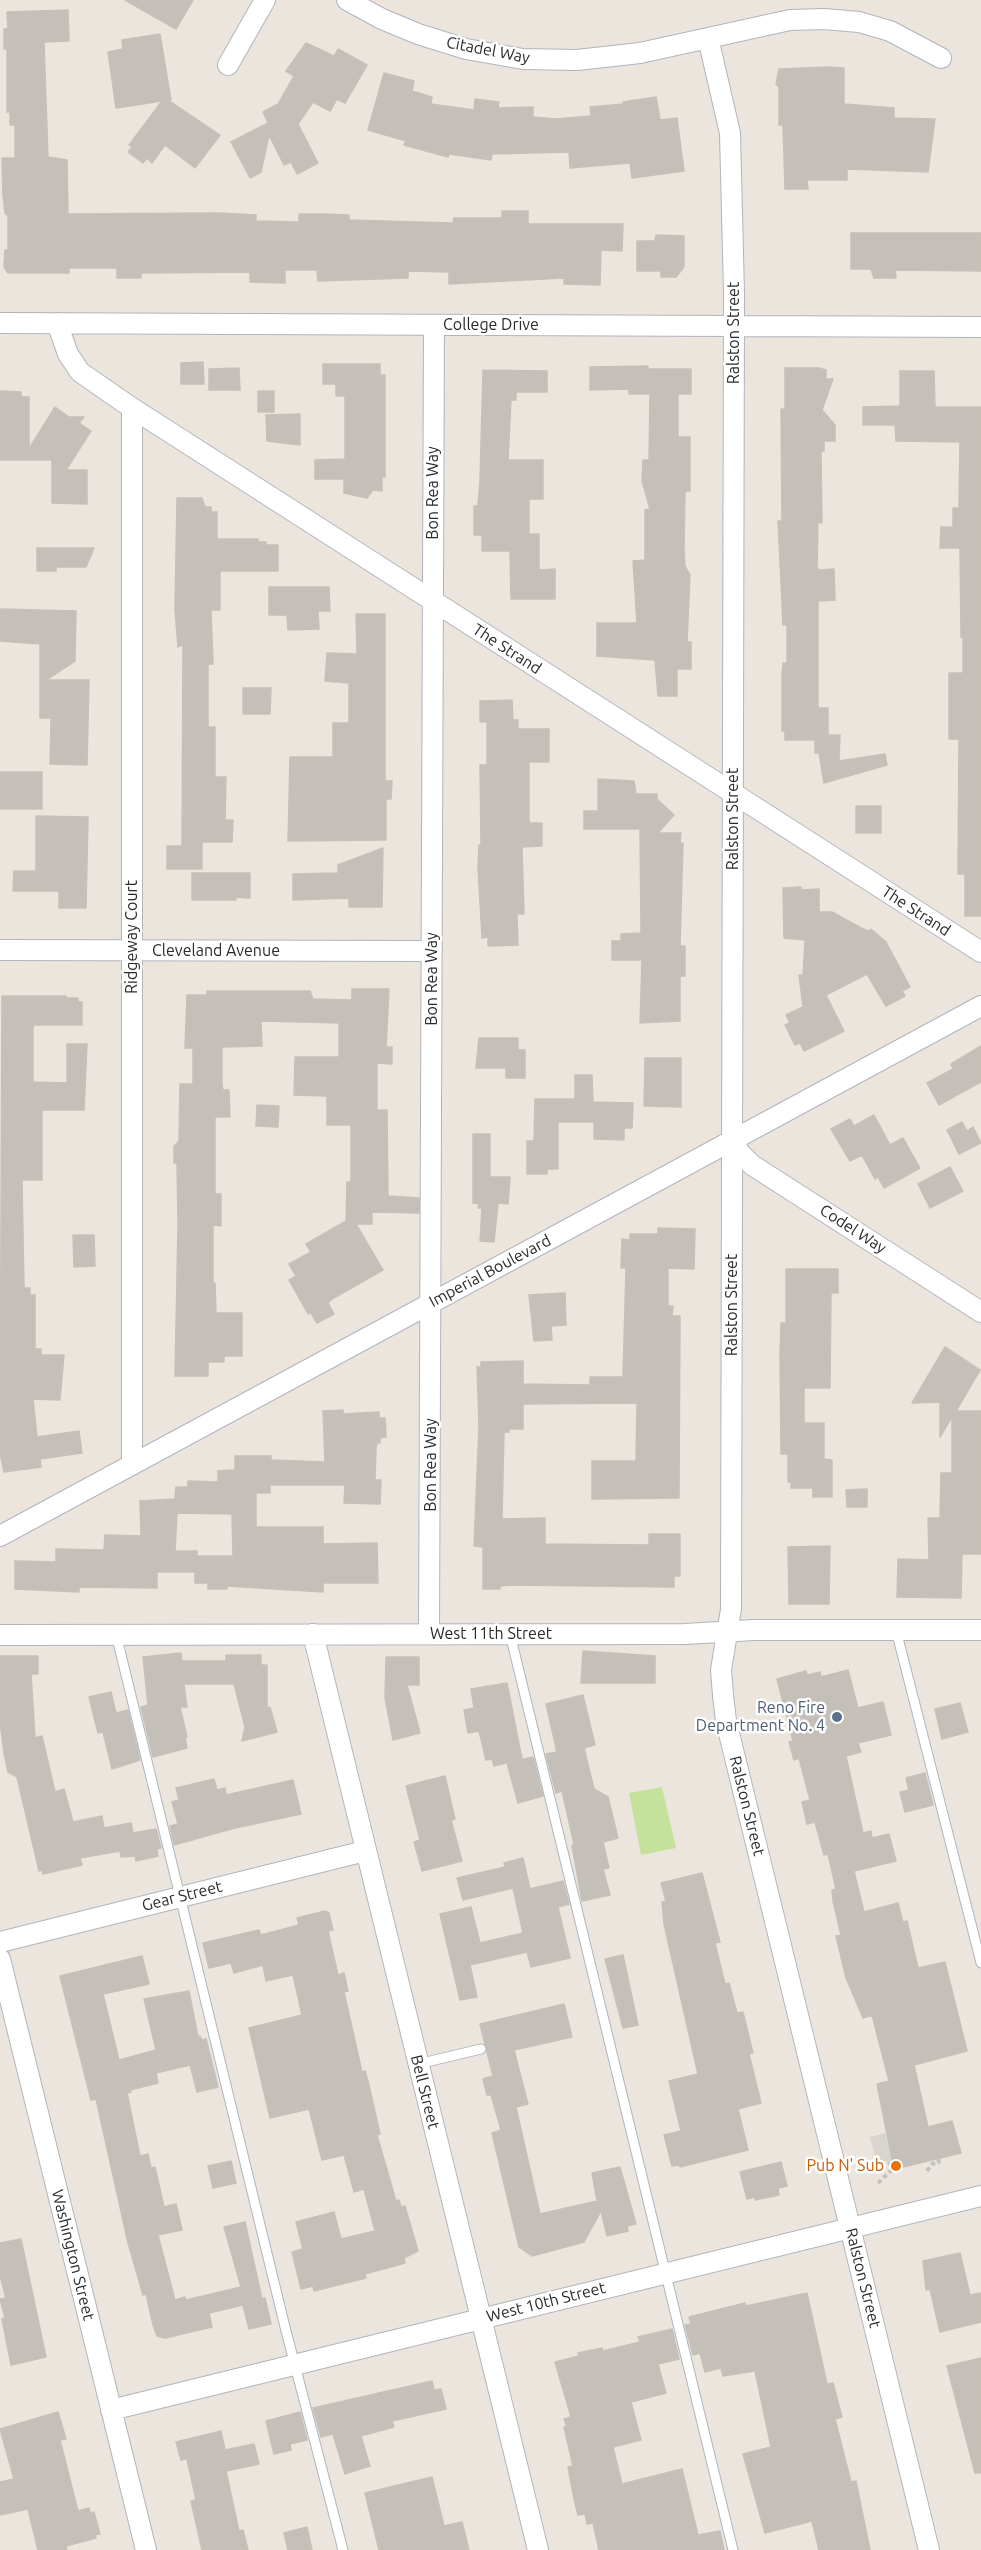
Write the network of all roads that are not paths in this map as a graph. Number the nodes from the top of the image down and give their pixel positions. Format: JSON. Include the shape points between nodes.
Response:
{"nodes":[{"id":1,"x":265,"y":0,"type":"edge"},
{"id":2,"x":347,"y":0,"type":"edge"},
{"id":3,"x":708,"y":38,"type":"junction"},
{"id":4,"x":941,"y":58,"type":"dead end"},
{"id":5,"x":228,"y":65,"type":"dead end"},
{"id":6,"x":0,"y":323,"type":"edge"},
{"id":7,"x":57,"y":323,"type":"junction"},
{"id":8,"x":434,"y":325,"type":"junction"},
{"id":9,"x":734,"y":326,"type":"junction"},
{"id":10,"x":981,"y":327,"type":"edge"},
{"id":11,"x":132,"y":408,"type":"junction"},
{"id":12,"x":432,"y":600,"type":"junction"},
{"id":13,"x":733,"y":794,"type":"junction"},
{"id":14,"x":0,"y":950,"type":"edge"},
{"id":15,"x":132,"y":951,"type":"junction"},
{"id":16,"x":432,"y":951,"type":"junction"},
{"id":17,"x":981,"y":952,"type":"edge"},
{"id":18,"x":981,"y":1006,"type":"edge"},
{"id":19,"x":732,"y":1139,"type":"junction"},
{"id":20,"x":432,"y":1302,"type":"junction"},
{"id":21,"x":981,"y":1312,"type":"edge"},
{"id":22,"x":132,"y":1465,"type":"junction"},
{"id":23,"x":0,"y":1536,"type":"edge"},
{"id":24,"x":896,"y":1630,"type":"junction"},
{"id":25,"x":981,"y":1630,"type":"edge"},
{"id":26,"x":728,"y":1631,"type":"junction"},
{"id":27,"x":116,"y":1634,"type":"junction"},
{"id":28,"x":313,"y":1634,"type":"junction"},
{"id":29,"x":429,"y":1634,"type":"junction"},
{"id":30,"x":510,"y":1634,"type":"junction"},
{"id":31,"x":0,"y":1635,"type":"edge"},
{"id":32,"x":365,"y":1851,"type":"junction"},
{"id":33,"x":180,"y":1896,"type":"junction"},
{"id":34,"x":0,"y":1942,"type":"edge"},
{"id":35,"x":0,"y":1959,"type":"edge"},
{"id":36,"x":981,"y":1963,"type":"edge"},
{"id":37,"x":480,"y":2049,"type":"dead end"},
{"id":38,"x":418,"y":2064,"type":"junction"},
{"id":39,"x":981,"y":2196,"type":"edge"},
{"id":40,"x":850,"y":2228,"type":"junction"},
{"id":41,"x":664,"y":2274,"type":"junction"},
{"id":42,"x":481,"y":2318,"type":"junction"},
{"id":43,"x":295,"y":2364,"type":"junction"},
{"id":44,"x":111,"y":2409,"type":"junction"},
{"id":45,"x":146,"y":2550,"type":"edge"},
{"id":46,"x":343,"y":2550,"type":"edge"},
{"id":47,"x":538,"y":2550,"type":"edge"},
{"id":48,"x":733,"y":2550,"type":"edge"},
{"id":49,"x":929,"y":2550,"type":"edge"}],
"edges":[{"from":1,"to":5,"type":"street"},
{"from":2,"to":3,"type":"street","name":"Citadel Way","via":[[418,34],[466,49],[523,59],[578,60],[640,53]]},
{"from":3,"to":4,"type":"street","name":"Citadel Way","via":[[790,20],[859,22],[890,32]]},
{"from":3,"to":9,"type":"street","name":"Ralston Street","via":[[730,133]]},
{"from":6,"to":7,"type":"street","name":"College Drive"},
{"from":7,"to":8,"type":"street","name":"College Drive"},
{"from":7,"to":11,"type":"street","name":"The Strand","via":[[68,354],[80,372]]},
{"from":8,"to":9,"type":"street","name":"College Drive"},
{"from":8,"to":12,"type":"street","name":"Bon Rea Way"},
{"from":9,"to":10,"type":"street","name":"College Drive"},
{"from":9,"to":13,"type":"street","name":"Ralston Street"},
{"from":11,"to":12,"type":"street","name":"The Strand"},
{"from":11,"to":15,"type":"street","name":"Ridgeway Court"},
{"from":12,"to":13,"type":"street","name":"The Strand"},
{"from":12,"to":16,"type":"street","name":"Bon Rea Way"},
{"from":13,"to":17,"type":"street","name":"The Strand"},
{"from":13,"to":19,"type":"street","name":"Ralston Street"},
{"from":14,"to":15,"type":"street","name":"Cleveland Avenue"},
{"from":15,"to":16,"type":"street","name":"Cleveland Avenue"},
{"from":15,"to":22,"type":"street","name":"Ridgeway Court"},
{"from":16,"to":20,"type":"street","name":"Bon Rea Way"},
{"from":18,"to":19,"type":"street","name":"Imperial Boulevard"},
{"from":19,"to":20,"type":"street","name":"Imperial Boulevard"},
{"from":19,"to":21,"type":"street","name":"Codel Way","via":[[752,1165]]},
{"from":19,"to":26,"type":"street","name":"Ralston Street"},
{"from":20,"to":22,"type":"street","name":"Imperial Boulevard"},
{"from":20,"to":29,"type":"street","name":"Bon Rea Way"},
{"from":22,"to":23,"type":"street","name":"Imperial Boulevard"},
{"from":24,"to":25,"type":"street","name":"West 11th Street"},
{"from":24,"to":26,"type":"street","name":"West 11th Street"},
{"from":24,"to":36,"type":"lane"},
{"from":26,"to":30,"type":"street","name":"West 11th Street"},
{"from":26,"to":40,"type":"street","name":"Ralston Street","via":[[721,1670],[726,1721]]},
{"from":27,"to":28,"type":"street","name":"West 11th Street"},
{"from":27,"to":31,"type":"street","name":"West 11th Street"},
{"from":27,"to":33,"type":"lane"},
{"from":28,"to":29,"type":"street","name":"West 11th Street"},
{"from":28,"to":32,"type":"street","name":"Bell Street"},
{"from":29,"to":30,"type":"street","name":"West 11th Street"},
{"from":30,"to":41,"type":"lane"},
{"from":32,"to":33,"type":"street","name":"Gear Street"},
{"from":32,"to":38,"type":"street","name":"Bell Street"},
{"from":33,"to":34,"type":"street","name":"Gear Street"},
{"from":33,"to":43,"type":"lane"},
{"from":35,"to":44,"type":"street","name":"Washington Street"},
{"from":37,"to":38,"type":"lane"},
{"from":38,"to":42,"type":"street","name":"Bell Street"},
{"from":39,"to":40,"type":"street","name":"West 10th Street"},
{"from":40,"to":41,"type":"street","name":"West 10th Street"},
{"from":40,"to":49,"type":"street","name":"Ralston Street"},
{"from":41,"to":42,"type":"street","name":"West 10th Street"},
{"from":41,"to":48,"type":"lane"},
{"from":42,"to":43,"type":"street","name":"West 10th Street"},
{"from":42,"to":47,"type":"street","name":"Bell Street"},
{"from":43,"to":44,"type":"street","name":"West 10th Street"},
{"from":43,"to":46,"type":"lane"},
{"from":44,"to":45,"type":"street","name":"Washington Street"}]}
